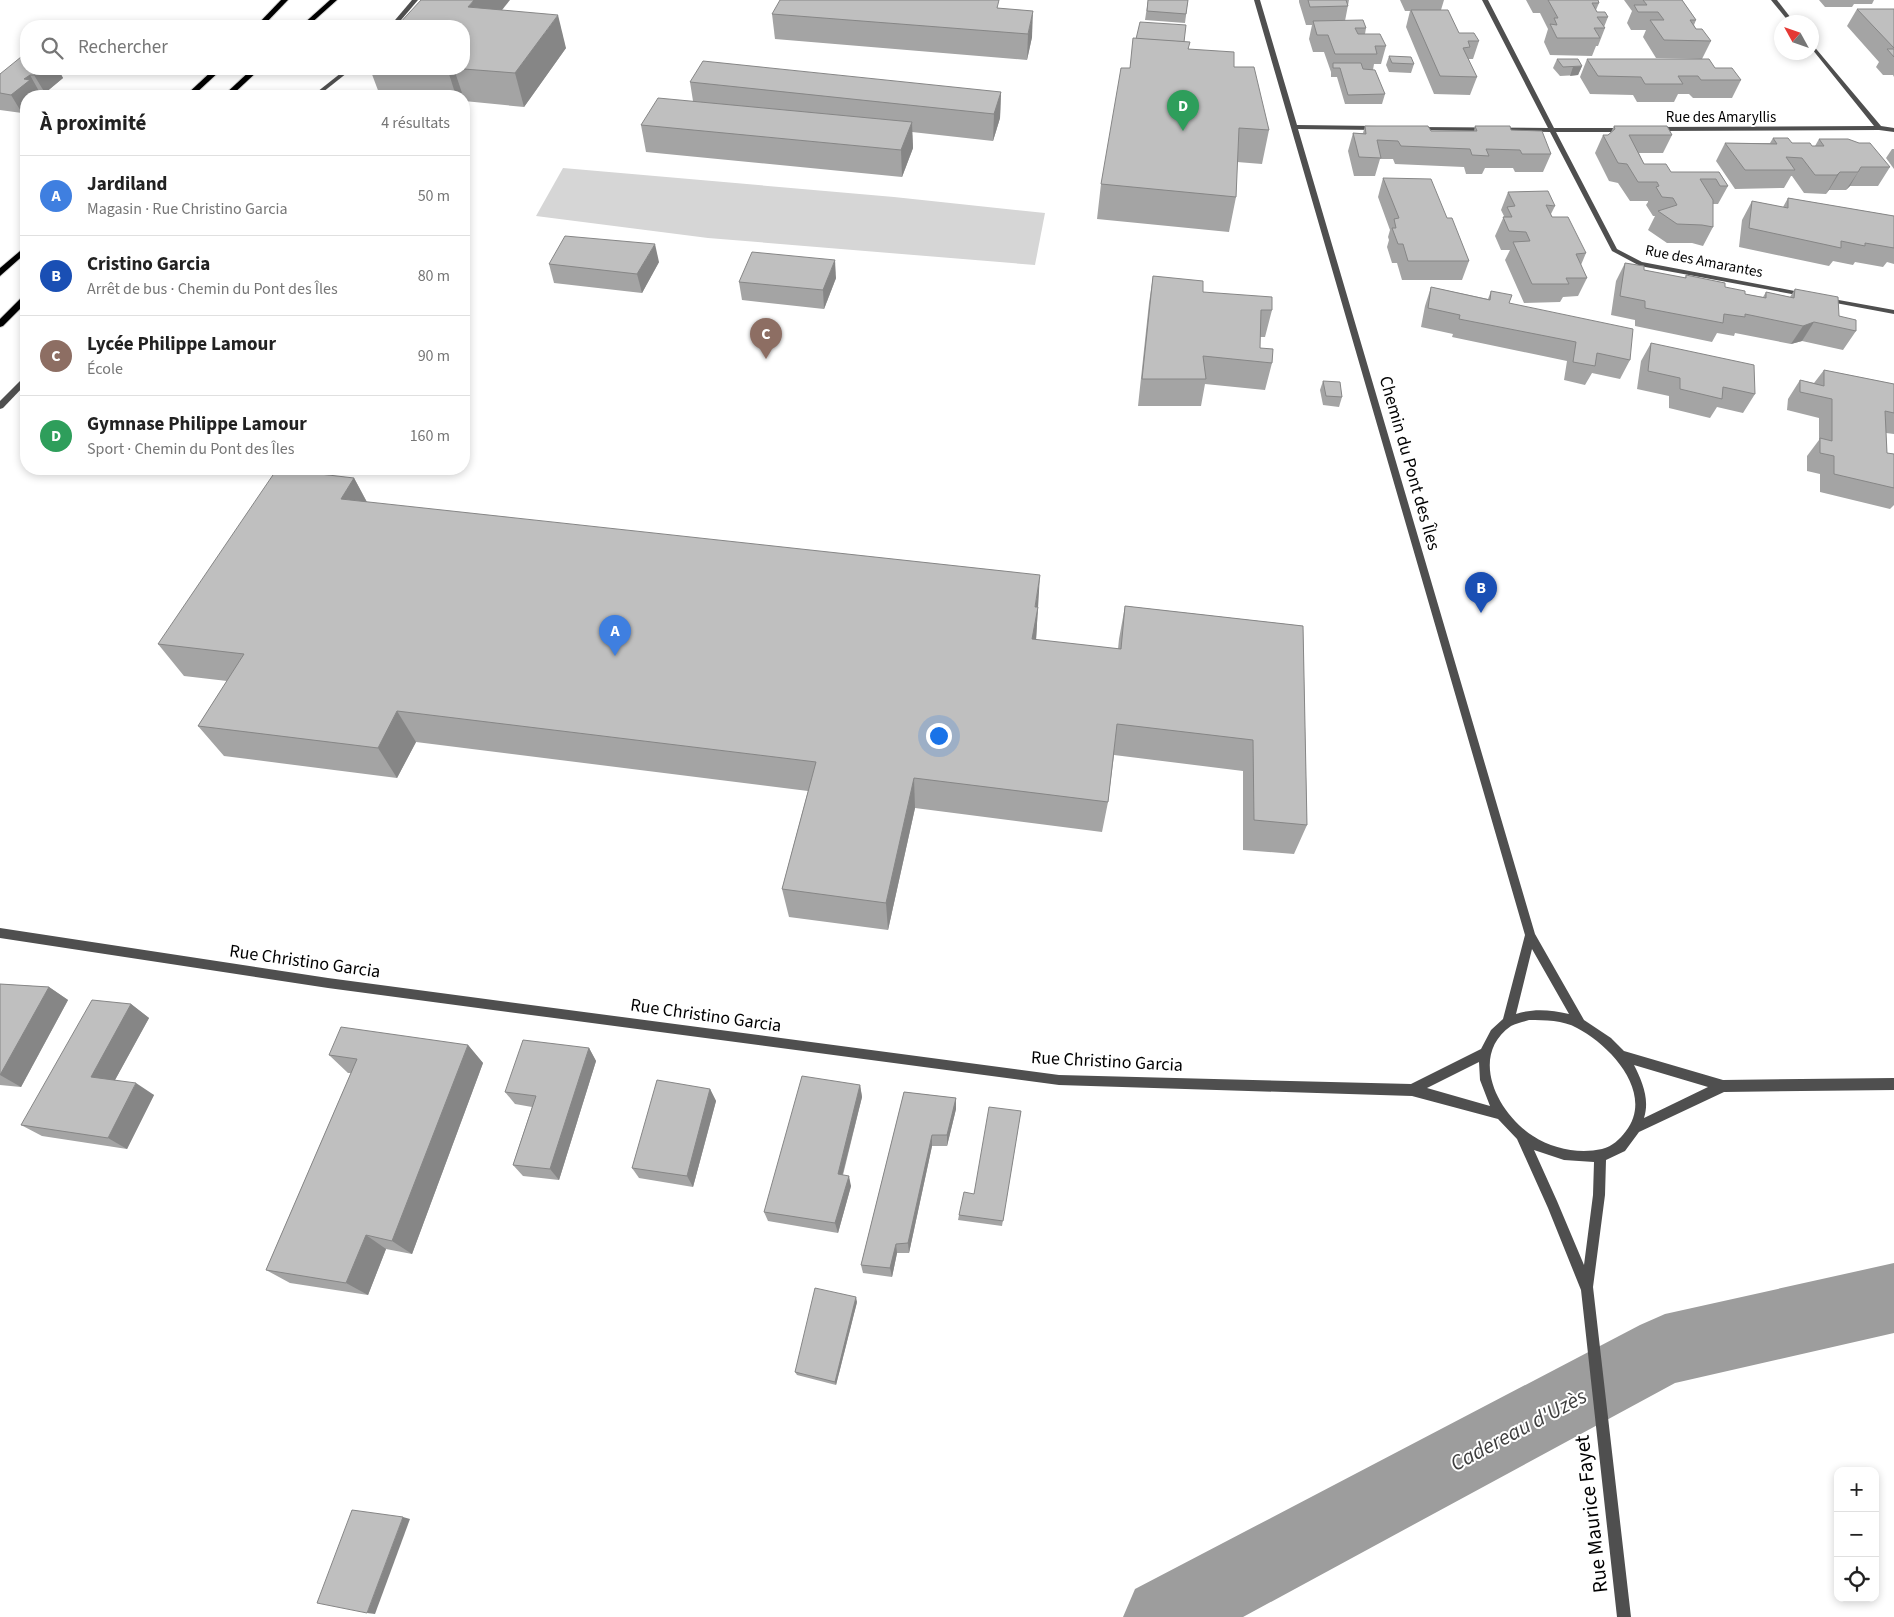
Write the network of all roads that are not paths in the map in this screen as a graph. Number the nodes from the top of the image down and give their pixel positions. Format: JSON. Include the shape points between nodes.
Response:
{"nodes":[{"id":1,"x":285,"y":0,"type":"edge"},
{"id":2,"x":334,"y":0,"type":"edge"},
{"id":3,"x":415,"y":0,"type":"edge"},
{"id":4,"x":1257,"y":0,"type":"edge"},
{"id":5,"x":1485,"y":0,"type":"edge"},
{"id":6,"x":1774,"y":0,"type":"edge"},
{"id":7,"x":1786,"y":15,"type":"edge"},
{"id":8,"x":265,"y":20,"type":"edge"},
{"id":9,"x":311,"y":20,"type":"edge"},
{"id":10,"x":398,"y":20,"type":"edge"},
{"id":11,"x":1819,"y":55,"type":"edge"},
{"id":12,"x":212,"y":75,"type":"edge"},
{"id":13,"x":250,"y":75,"type":"edge"},
{"id":14,"x":341,"y":75,"type":"edge"},
{"id":15,"x":195,"y":90,"type":"edge"},
{"id":16,"x":233,"y":90,"type":"edge"},
{"id":17,"x":323,"y":90,"type":"edge"},
{"id":18,"x":1292,"y":127,"type":"junction"},
{"id":19,"x":1389,"y":128,"type":"edge"},
{"id":20,"x":1408,"y":128,"type":"edge"},
{"id":21,"x":1879,"y":128,"type":"junction"},
{"id":22,"x":1652,"y":129,"type":"edge"},
{"id":23,"x":1553,"y":130,"type":"junction"},
{"id":24,"x":1632,"y":130,"type":"edge"},
{"id":25,"x":1894,"y":130,"type":"edge"},
{"id":26,"x":20,"y":255,"type":"edge"},
{"id":27,"x":0,"y":274,"type":"edge"},
{"id":28,"x":20,"y":304,"type":"edge"},
{"id":29,"x":1894,"y":312,"type":"edge"},
{"id":30,"x":0,"y":324,"type":"edge"},
{"id":31,"x":20,"y":386,"type":"edge"},
{"id":32,"x":0,"y":406,"type":"edge"},
{"id":33,"x":0,"y":933,"type":"edge"},
{"id":34,"x":1530,"y":935,"type":"junction"},
{"id":35,"x":1508,"y":1022,"type":"junction"},
{"id":36,"x":1580,"y":1023,"type":"junction"},
{"id":37,"x":1486,"y":1052,"type":"junction"},
{"id":38,"x":1622,"y":1056,"type":"junction"},
{"id":39,"x":1894,"y":1084,"type":"edge"},
{"id":40,"x":1723,"y":1086,"type":"junction"},
{"id":41,"x":1412,"y":1090,"type":"junction"},
{"id":42,"x":1500,"y":1114,"type":"junction"},
{"id":43,"x":1635,"y":1128,"type":"junction"},
{"id":44,"x":1521,"y":1135,"type":"junction"},
{"id":45,"x":1600,"y":1156,"type":"junction"},
{"id":46,"x":1587,"y":1288,"type":"junction"},
{"id":47,"x":1624,"y":1614,"type":"edge"}],
"edges":[{"from":1,"to":8,"type":"main road"},
{"from":2,"to":9,"type":"main road"},
{"from":3,"to":10,"type":"street"},
{"from":4,"to":18,"type":"street","name":"Chemin du Pont des Îles"},
{"from":5,"to":23,"type":"street","name":"Rue des Amarantes"},
{"from":6,"to":7,"type":"street"},
{"from":11,"to":21,"type":"street"},
{"from":12,"to":15,"type":"main road"},
{"from":13,"to":16,"type":"main road"},
{"from":14,"to":17,"type":"street"},
{"from":18,"to":19,"type":"street"},
{"from":18,"to":34,"type":"street","name":"Chemin du Pont des Îles"},
{"from":20,"to":23,"type":"street"},
{"from":21,"to":22,"type":"street","name":"Rue des Amaryllis"},
{"from":21,"to":25,"type":"street","name":"Rue des Amaryllis"},
{"from":23,"to":24,"type":"street"},
{"from":23,"to":29,"type":"street","name":"Rue des Amarantes","via":[[1614,250],[1622,255],[1640,264]]},
{"from":26,"to":27,"type":"main road"},
{"from":28,"to":30,"type":"main road"},
{"from":31,"to":32,"type":"street"},
{"from":33,"to":41,"type":"street","name":"Rue Christino Garcia","via":[[328,983],[1059,1080]]},
{"from":34,"to":35,"type":"street"},
{"from":34,"to":36,"type":"street","name":"Chemin du Pont des Îles"},
{"from":35,"to":36,"type":"street","via":[[1529,1015],[1554,1015]]},
{"from":35,"to":37,"type":"street","via":[[1493,1036]]},
{"from":36,"to":38,"type":"street","via":[[1603,1037]]},
{"from":37,"to":41,"type":"street","name":"Rue Christino Garcia"},
{"from":37,"to":42,"type":"street","via":[[1485,1079]]},
{"from":38,"to":40,"type":"street"},
{"from":38,"to":43,"type":"street","via":[[1639,1093],[1640,1112]]},
{"from":39,"to":40,"type":"street"},
{"from":40,"to":43,"type":"street"},
{"from":41,"to":42,"type":"street","name":"Rue Christino Garcia"},
{"from":42,"to":44,"type":"street"},
{"from":43,"to":45,"type":"street","via":[[1621,1146]]},
{"from":44,"to":45,"type":"street","via":[[1547,1150],[1574,1158]]},
{"from":44,"to":46,"type":"street","name":"Rue Maurice Fayet"},
{"from":45,"to":46,"type":"street","name":"Rue Maurice Fayet","via":[[1599,1195]]},
{"from":46,"to":47,"type":"street","name":"Rue Maurice Fayet"}]}
